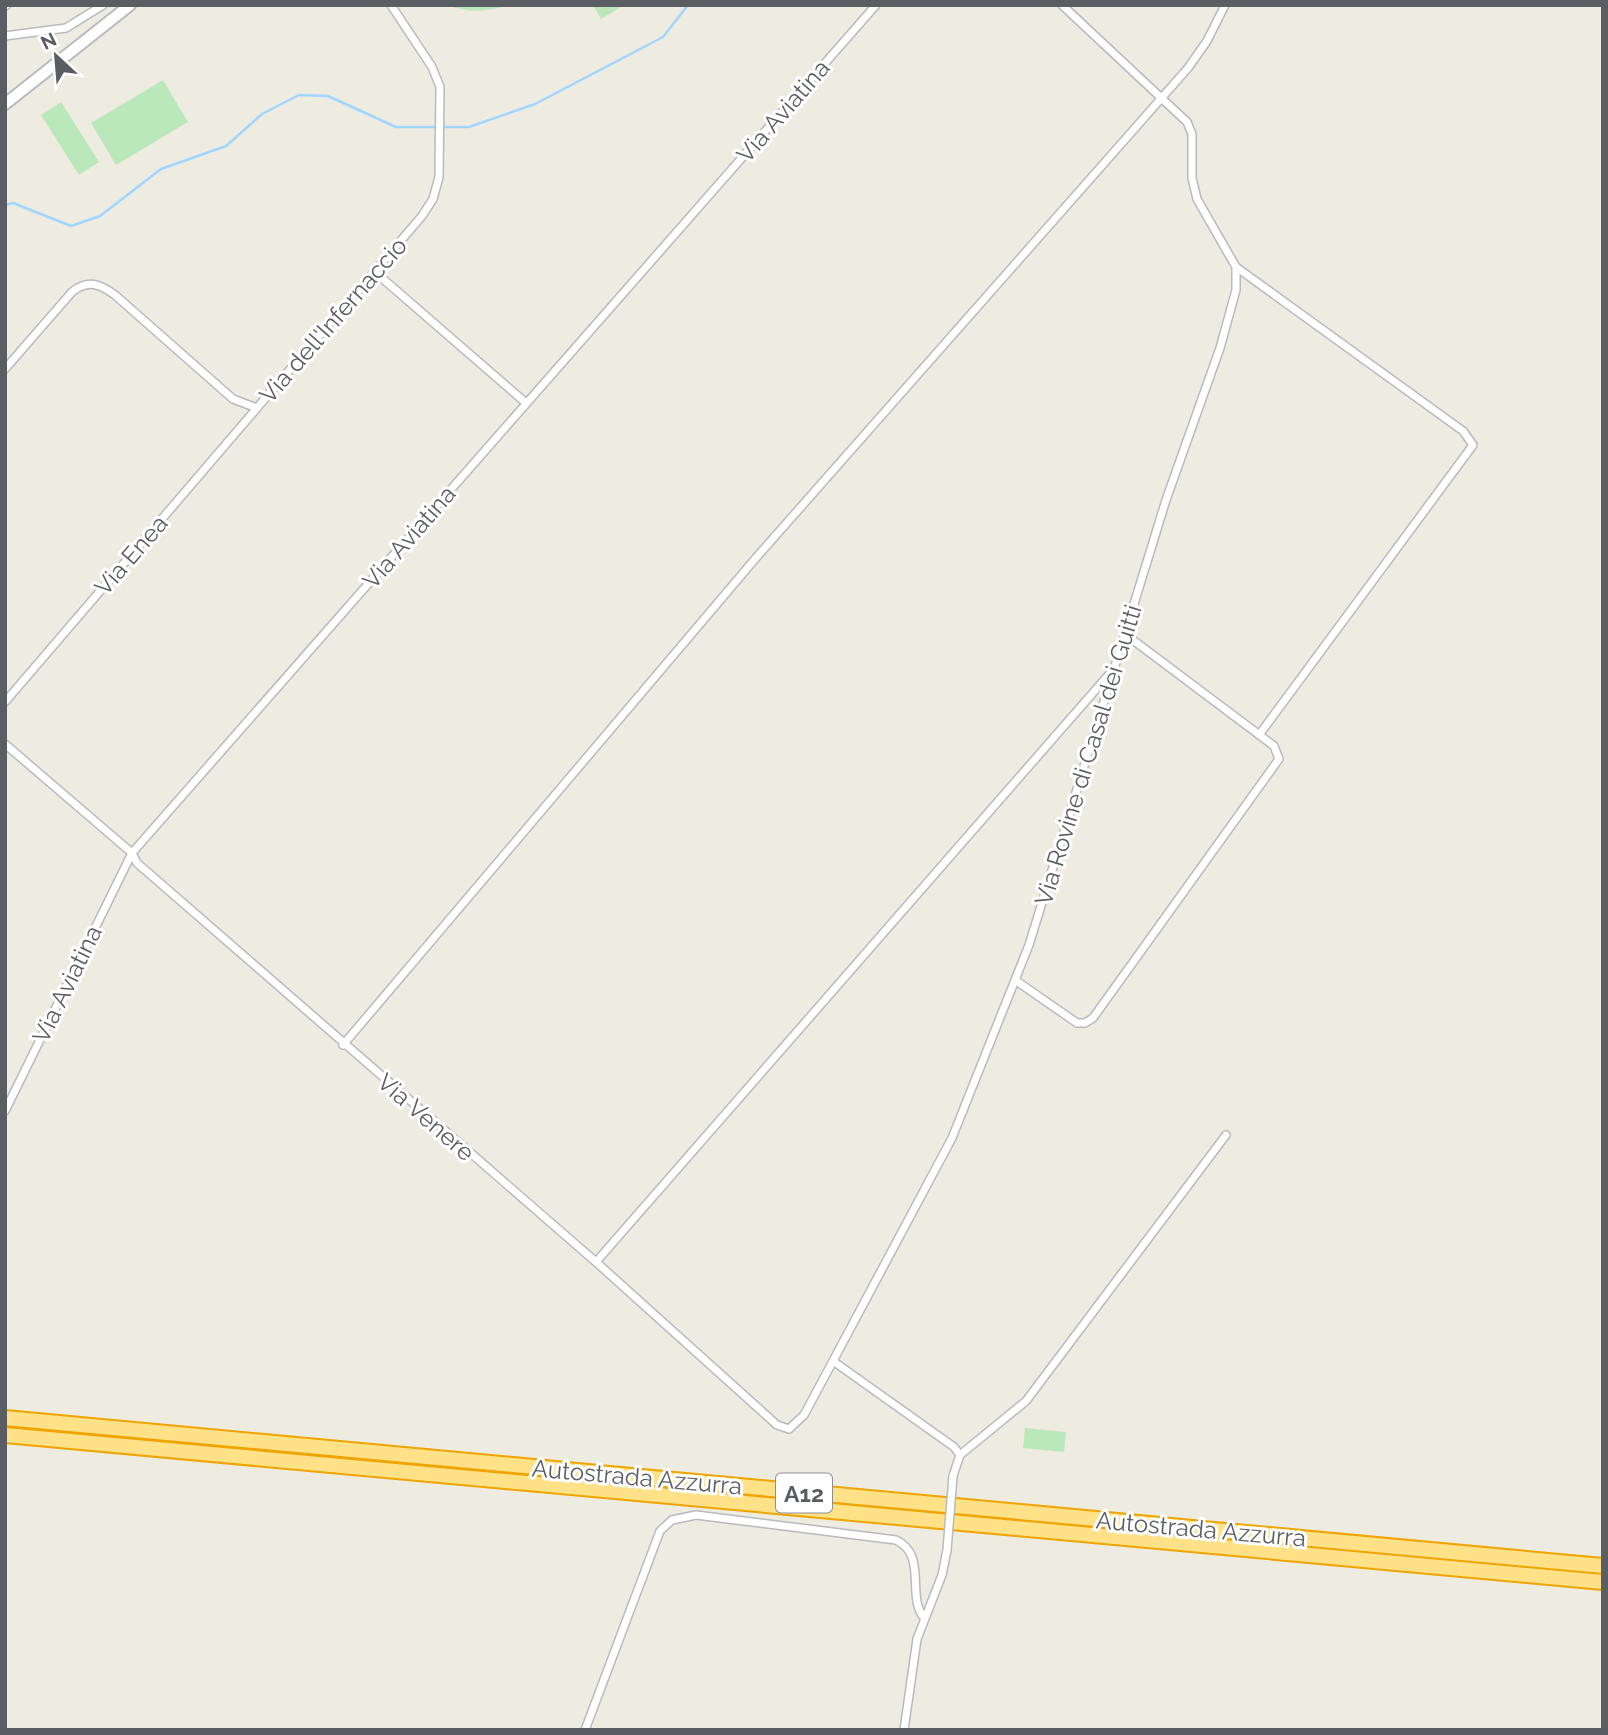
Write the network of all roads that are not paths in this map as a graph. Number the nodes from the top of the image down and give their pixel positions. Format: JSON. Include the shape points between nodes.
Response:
{"nodes":[{"id":1,"x":103,"y":5,"type":"edge"},
{"id":2,"x":130,"y":5,"type":"edge"},
{"id":3,"x":391,"y":5,"type":"edge"},
{"id":4,"x":876,"y":5,"type":"edge"},
{"id":5,"x":1062,"y":5,"type":"edge"},
{"id":6,"x":1225,"y":5,"type":"edge"},
{"id":7,"x":5,"y":36,"type":"edge"},
{"id":8,"x":1163,"y":96,"type":"junction"},
{"id":9,"x":5,"y":104,"type":"edge"},
{"id":10,"x":1236,"y":267,"type":"junction"},
{"id":11,"x":375,"y":272,"type":"junction"},
{"id":12,"x":5,"y":369,"type":"edge"},
{"id":13,"x":526,"y":403,"type":"junction"},
{"id":14,"x":257,"y":408,"type":"junction"},
{"id":15,"x":1125,"y":634,"type":"junction"},
{"id":16,"x":1115,"y":668,"type":"junction"},
{"id":17,"x":5,"y":702,"type":"edge"},
{"id":18,"x":1259,"y":736,"type":"junction"},
{"id":19,"x":5,"y":744,"type":"edge"},
{"id":20,"x":132,"y":853,"type":"junction"},
{"id":21,"x":1015,"y":980,"type":"junction"},
{"id":22,"x":342,"y":1045,"type":"junction"},
{"id":23,"x":5,"y":1111,"type":"edge"},
{"id":24,"x":1226,"y":1135,"type":"dead end"},
{"id":25,"x":596,"y":1262,"type":"junction"},
{"id":26,"x":833,"y":1361,"type":"junction"},
{"id":27,"x":5,"y":1418,"type":"edge"},
{"id":28,"x":5,"y":1434,"type":"edge"},
{"id":29,"x":960,"y":1455,"type":"junction"},
{"id":30,"x":1603,"y":1566,"type":"edge"},
{"id":31,"x":1603,"y":1582,"type":"edge"},
{"id":32,"x":924,"y":1618,"type":"junction"},
{"id":33,"x":585,"y":1730,"type":"edge"},
{"id":34,"x":904,"y":1730,"type":"edge"}],
"edges":[{"from":1,"to":7,"type":"street","via":[[66,28]]},
{"from":2,"to":9,"type":"main road"},
{"from":3,"to":11,"type":"street","name":"Via dell'Infernaccio","via":[[438,78],[439,177],[433,199]]},
{"from":4,"to":13,"type":"street","name":"Via Aviatina"},
{"from":5,"to":8,"type":"street"},
{"from":6,"to":8,"type":"street","via":[[1198,55]]},
{"from":8,"to":10,"type":"street","via":[[1190,127],[1195,192]]},
{"from":8,"to":22,"type":"street","via":[[755,559]]},
{"from":10,"to":15,"type":"street","name":"Via Rovine di Casal dei Guitti","via":[[1236,290],[1220,348]]},
{"from":10,"to":18,"type":"street","via":[[1464,431],[1473,444]]},
{"from":11,"to":13,"type":"street"},
{"from":11,"to":14,"type":"street","name":"Via dell'Infernaccio"},
{"from":12,"to":14,"type":"street","name":"Via dell'Infernaccio","via":[[75,290],[97,284],[233,399]]},
{"from":13,"to":20,"type":"street","name":"Via Aviatina"},
{"from":14,"to":17,"type":"street","name":"Via Enea"},
{"from":15,"to":16,"type":"street","name":"Via Rovine di Casal dei Guitti"},
{"from":15,"to":18,"type":"street"},
{"from":16,"to":21,"type":"street","name":"Via Rovine di Casal dei Guitti"},
{"from":16,"to":25,"type":"street"},
{"from":18,"to":21,"type":"street","via":[[1278,750],[1277,761],[1093,1018],[1077,1023]]},
{"from":19,"to":20,"type":"street","name":"Via Venere"},
{"from":20,"to":22,"type":"street","name":"Via Venere","via":[[137,863]]},
{"from":20,"to":23,"type":"street","name":"Via Aviatina"},
{"from":21,"to":26,"type":"street","name":"Via Rovine di Casal dei Guitti","via":[[948,1145]]},
{"from":22,"to":25,"type":"street","name":"Via Venere"},
{"from":24,"to":29,"type":"street","via":[[1024,1404]]},
{"from":25,"to":26,"type":"street","name":"Via Venere","via":[[783,1429],[804,1415]]},
{"from":26,"to":29,"type":"street","via":[[949,1442]]},
{"from":27,"to":30,"type":"highway","name":"Autostrada Azzurra","number":"A12"},
{"from":28,"to":31,"type":"highway","name":"Autostrada Azzurra","number":"A12"},
{"from":29,"to":32,"type":"street","bridge":true,"via":[[953,1476],[942,1575]]},
{"from":32,"to":33,"type":"street","via":[[917,1603],[913,1560],[906,1546],[896,1540],[696,1516],[674,1519],[660,1531]]},
{"from":32,"to":34,"type":"street","via":[[914,1652]]}]}
